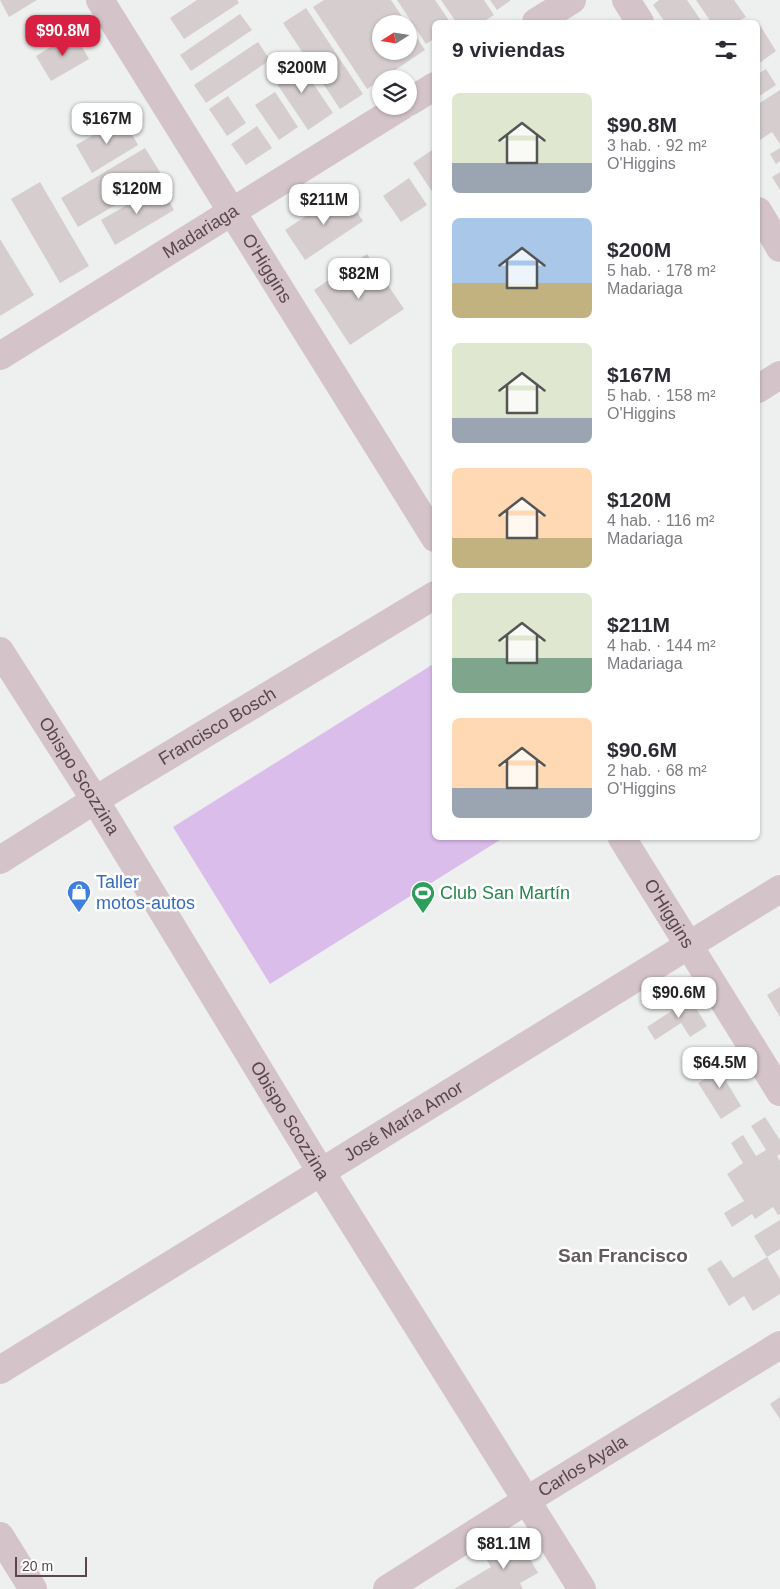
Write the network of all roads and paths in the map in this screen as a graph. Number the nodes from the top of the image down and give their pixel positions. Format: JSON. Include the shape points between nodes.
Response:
{"nodes":[{"id":1,"x":100,"y":0,"type":"edge"},
{"id":2,"x":572,"y":0,"type":"edge"},
{"id":3,"x":626,"y":0,"type":"edge"},
{"id":4,"x":539,"y":20,"type":"edge"},
{"id":5,"x":639,"y":20,"type":"edge"},
{"id":6,"x":432,"y":88,"type":"edge"},
{"id":7,"x":417,"y":97,"type":"edge"},
{"id":8,"x":388,"y":115,"type":"edge"},
{"id":9,"x":232,"y":212,"type":"junction"},
{"id":10,"x":760,"y":214,"type":"edge"},
{"id":11,"x":780,"y":248,"type":"edge"},
{"id":12,"x":0,"y":356,"type":"edge"},
{"id":13,"x":780,"y":375,"type":"edge"},
{"id":14,"x":760,"y":388,"type":"edge"},
{"id":15,"x":432,"y":533,"type":"edge"},
{"id":16,"x":432,"y":597,"type":"edge"},
{"id":17,"x":0,"y":651,"type":"edge"},
{"id":18,"x":95,"y":800,"type":"junction"},
{"id":19,"x":623,"y":840,"type":"edge"},
{"id":20,"x":0,"y":860,"type":"edge"},
{"id":21,"x":780,"y":888,"type":"edge"},
{"id":22,"x":688,"y":945,"type":"junction"},
{"id":23,"x":780,"y":1092,"type":"edge"},
{"id":24,"x":321,"y":1172,"type":"junction"},
{"id":25,"x":780,"y":1345,"type":"edge"},
{"id":26,"x":0,"y":1370,"type":"edge"},
{"id":27,"x":527,"y":1500,"type":"junction"},
{"id":28,"x":0,"y":1536,"type":"edge"},
{"id":29,"x":33,"y":1589,"type":"edge"},
{"id":30,"x":387,"y":1589,"type":"edge"},
{"id":31,"x":582,"y":1589,"type":"edge"}],
"edges":[{"from":1,"to":9,"type":"street","name":"O'Higgins"},
{"from":2,"to":4,"type":"street"},
{"from":3,"to":5,"type":"street"},
{"from":6,"to":7,"type":"street"},
{"from":8,"to":9,"type":"street","name":"Madariaga"},
{"from":9,"to":12,"type":"street","name":"Madariaga"},
{"from":9,"to":15,"type":"street","name":"O'Higgins"},
{"from":10,"to":11,"type":"street"},
{"from":13,"to":14,"type":"street"},
{"from":16,"to":18,"type":"street","name":"Francisco Bosch"},
{"from":17,"to":18,"type":"street","name":"Obispo Scozzina"},
{"from":18,"to":20,"type":"street","name":"Francisco Bosch"},
{"from":18,"to":24,"type":"street","name":"Obispo Scozzina"},
{"from":19,"to":22,"type":"street","name":"O'Higgins"},
{"from":21,"to":22,"type":"street","name":"José María Amor"},
{"from":22,"to":23,"type":"street","name":"O'Higgins"},
{"from":22,"to":24,"type":"street","name":"José María Amor"},
{"from":24,"to":26,"type":"street","name":"José María Amor"},
{"from":24,"to":27,"type":"street","name":"Obispo Scozzina"},
{"from":25,"to":27,"type":"street","name":"Carlos Ayala"},
{"from":27,"to":30,"type":"street","name":"Carlos Ayala"},
{"from":27,"to":31,"type":"street","name":"Obispo Scozzina"},
{"from":28,"to":29,"type":"street"}]}
